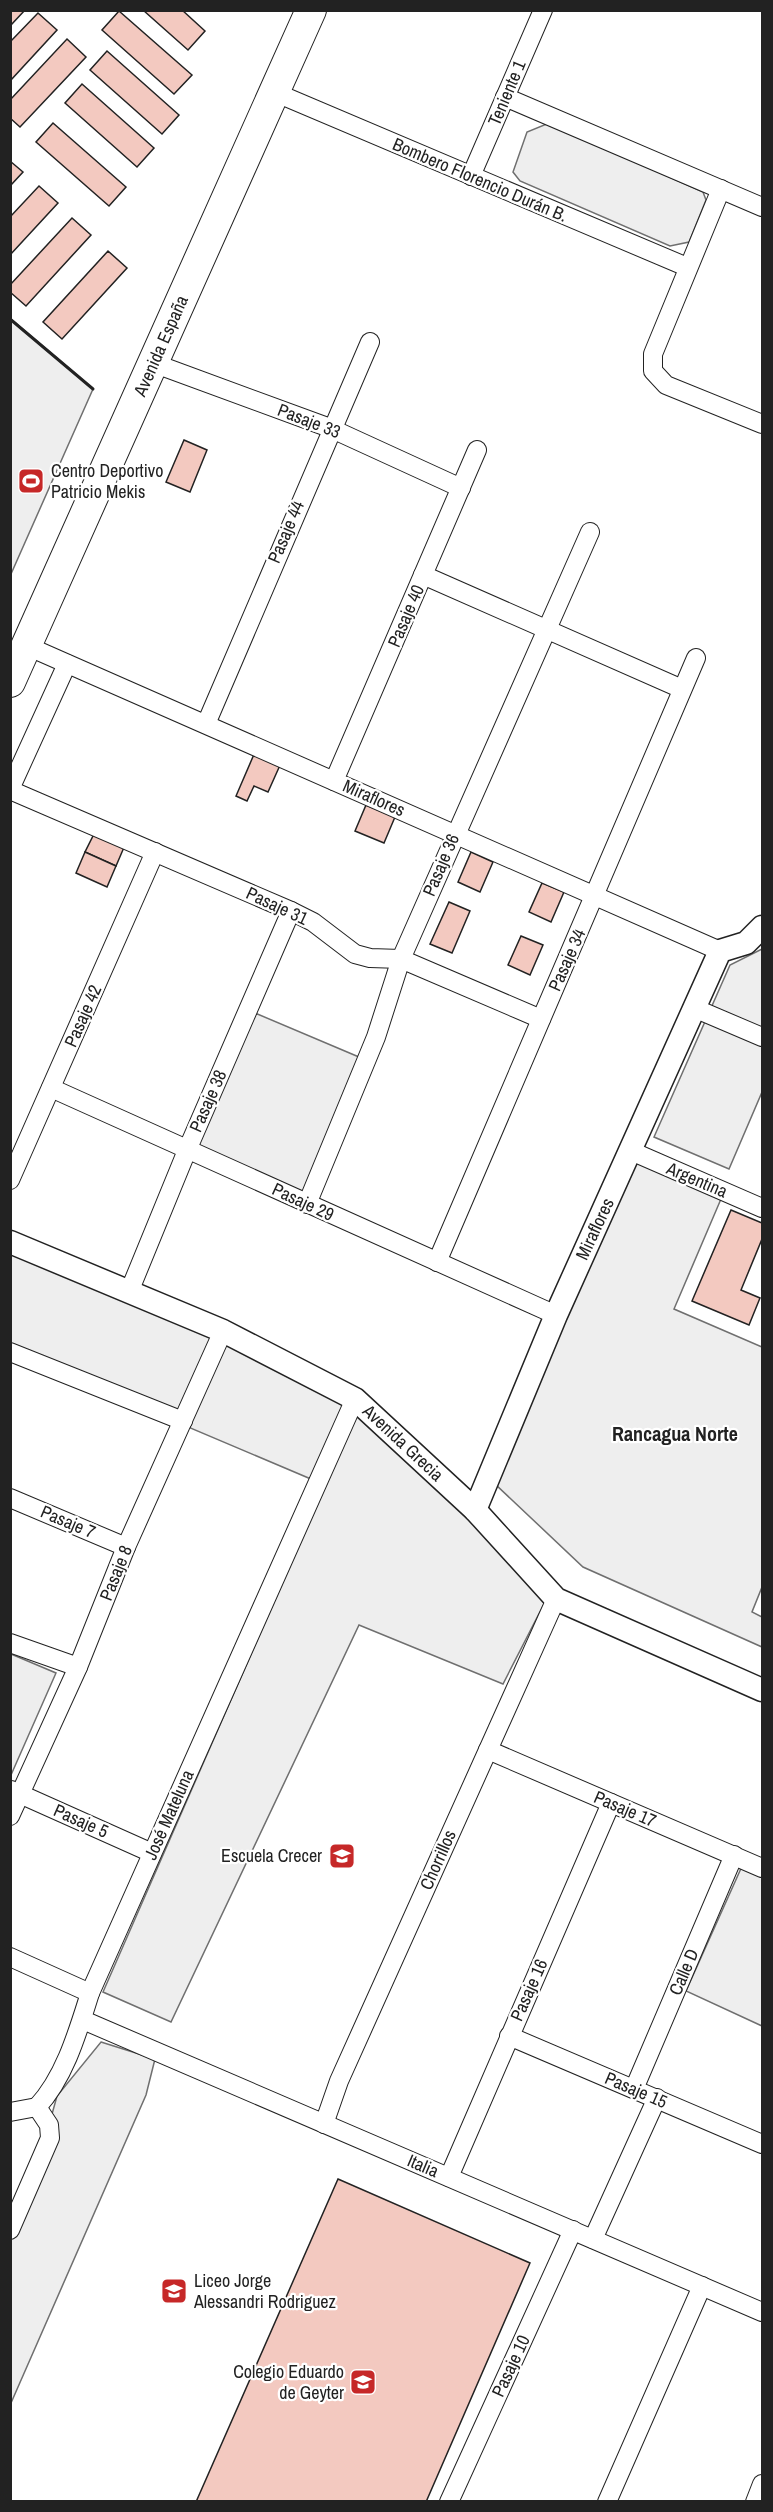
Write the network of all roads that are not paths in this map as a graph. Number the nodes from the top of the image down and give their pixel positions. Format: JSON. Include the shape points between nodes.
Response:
{"nodes":[{"id":1,"x":311,"y":10,"type":"edge"},
{"id":2,"x":543,"y":10,"type":"edge"},
{"id":3,"x":274,"y":92,"type":"junction"},
{"id":4,"x":505,"y":97,"type":"junction"},
{"id":5,"x":471,"y":176,"type":"junction"},
{"id":6,"x":721,"y":189,"type":"junction"},
{"id":7,"x":762,"y":207,"type":"edge"},
{"id":8,"x":687,"y":267,"type":"junction"},
{"id":9,"x":370,"y":342,"type":"dead end"},
{"id":10,"x":153,"y":363,"type":"junction"},
{"id":11,"x":762,"y":424,"type":"edge"},
{"id":12,"x":330,"y":429,"type":"junction"},
{"id":13,"x":477,"y":450,"type":"dead end"},
{"id":14,"x":461,"y":488,"type":"junction"},
{"id":15,"x":590,"y":532,"type":"dead end"},
{"id":16,"x":423,"y":575,"type":"junction"},
{"id":17,"x":547,"y":628,"type":"junction"},
{"id":18,"x":27,"y":646,"type":"junction"},
{"id":19,"x":696,"y":658,"type":"dead end"},
{"id":20,"x":67,"y":664,"type":"junction"},
{"id":21,"x":10,"y":682,"type":"edge"},
{"id":22,"x":682,"y":689,"type":"junction"},
{"id":23,"x":206,"y":724,"type":"junction"},
{"id":24,"x":334,"y":781,"type":"junction"},
{"id":25,"x":10,"y":790,"type":"edge"},
{"id":26,"x":455,"y":834,"type":"junction"},
{"id":27,"x":155,"y":852,"type":"junction"},
{"id":28,"x":595,"y":896,"type":"junction"},
{"id":29,"x":291,"y":911,"type":"junction"},
{"id":30,"x":762,"y":927,"type":"edge"},
{"id":31,"x":720,"y":951,"type":"junction"},
{"id":32,"x":401,"y":959,"type":"junction"},
{"id":33,"x":694,"y":1008,"type":"junction"},
{"id":34,"x":541,"y":1019,"type":"junction"},
{"id":35,"x":762,"y":1037,"type":"edge"},
{"id":36,"x":51,"y":1088,"type":"junction"},
{"id":37,"x":188,"y":1148,"type":"junction"},
{"id":38,"x":631,"y":1151,"type":"junction"},
{"id":39,"x":10,"y":1180,"type":"edge"},
{"id":40,"x":307,"y":1204,"type":"junction"},
{"id":41,"x":762,"y":1208,"type":"edge"},
{"id":42,"x":10,"y":1242,"type":"edge"},
{"id":43,"x":437,"y":1262,"type":"junction"},
{"id":44,"x":129,"y":1292,"type":"junction"},
{"id":45,"x":556,"y":1315,"type":"junction"},
{"id":46,"x":223,"y":1331,"type":"junction"},
{"id":47,"x":10,"y":1352,"type":"edge"},
{"id":48,"x":355,"y":1400,"type":"junction"},
{"id":49,"x":183,"y":1420,"type":"junction"},
{"id":50,"x":10,"y":1498,"type":"edge"},
{"id":51,"x":475,"y":1510,"type":"junction"},
{"id":52,"x":126,"y":1547,"type":"junction"},
{"id":53,"x":556,"y":1599,"type":"junction"},
{"id":54,"x":10,"y":1643,"type":"edge"},
{"id":55,"x":78,"y":1668,"type":"junction"},
{"id":56,"x":762,"y":1690,"type":"edge"},
{"id":57,"x":488,"y":1750,"type":"junction"},
{"id":58,"x":16,"y":1792,"type":"edge"},
{"id":59,"x":611,"y":1803,"type":"junction"},
{"id":60,"x":10,"y":1816,"type":"edge"},
{"id":61,"x":152,"y":1853,"type":"junction"},
{"id":62,"x":734,"y":1855,"type":"junction"},
{"id":63,"x":762,"y":1868,"type":"edge"},
{"id":64,"x":10,"y":1957,"type":"edge"},
{"id":65,"x":90,"y":1993,"type":"junction"},
{"id":66,"x":83,"y":2020,"type":"junction"},
{"id":67,"x":509,"y":2036,"type":"junction"},
{"id":68,"x":634,"y":2089,"type":"junction"},
{"id":69,"x":657,"y":2098,"type":"junction"},
{"id":70,"x":37,"y":2107,"type":"junction"},
{"id":71,"x":10,"y":2112,"type":"edge"},
{"id":72,"x":324,"y":2124,"type":"junction"},
{"id":73,"x":762,"y":2144,"type":"edge"},
{"id":74,"x":449,"y":2177,"type":"junction"},
{"id":75,"x":10,"y":2229,"type":"edge"},
{"id":76,"x":573,"y":2230,"type":"junction"},
{"id":77,"x":593,"y":2239,"type":"junction"},
{"id":78,"x":702,"y":2286,"type":"junction"},
{"id":79,"x":762,"y":2312,"type":"edge"},
{"id":80,"x":762,"y":2484,"type":"edge"},
{"id":81,"x":449,"y":2502,"type":"edge"},
{"id":82,"x":607,"y":2502,"type":"edge"},
{"id":83,"x":755,"y":2502,"type":"edge"}],
"edges":[{"from":1,"to":3,"type":"main road","name":"Avenida España"},
{"from":2,"to":4,"type":"street","name":"Teniente 1"},
{"from":3,"to":5,"type":"street","name":"Bombero Florencio Durán B."},
{"from":3,"to":10,"type":"main road","name":"Avenida España"},
{"from":4,"to":5,"type":"street","name":"Teniente 1"},
{"from":4,"to":6,"type":"street"},
{"from":5,"to":8,"type":"street","name":"Bombero Florencio Durán B."},
{"from":6,"to":7,"type":"street"},
{"from":6,"to":8,"type":"street"},
{"from":8,"to":11,"type":"street","via":[[653,354],[653,371],[666,385]]},
{"from":9,"to":12,"type":"street","name":"Pasaje 44"},
{"from":10,"to":12,"type":"street","name":"Pasaje 33"},
{"from":10,"to":18,"type":"main road","name":"Avenida España"},
{"from":12,"to":14,"type":"street","name":"Pasaje 33"},
{"from":12,"to":23,"type":"street","name":"Pasaje 44"},
{"from":13,"to":14,"type":"street","name":"Pasaje 40"},
{"from":14,"to":16,"type":"street","name":"Pasaje 40"},
{"from":15,"to":17,"type":"street","name":"Pasaje 36"},
{"from":16,"to":17,"type":"street"},
{"from":16,"to":24,"type":"street","name":"Pasaje 40"},
{"from":17,"to":22,"type":"street"},
{"from":17,"to":26,"type":"street","name":"Pasaje 36"},
{"from":18,"to":20,"type":"street","name":"Miraflores"},
{"from":18,"to":21,"type":"main road","name":"Avenida España"},
{"from":19,"to":22,"type":"street","name":"Pasaje 34"},
{"from":20,"to":23,"type":"street","name":"Miraflores"},
{"from":20,"to":25,"type":"street"},
{"from":22,"to":28,"type":"street","name":"Pasaje 34"},
{"from":23,"to":24,"type":"street","name":"Miraflores"},
{"from":24,"to":26,"type":"street","name":"Miraflores"},
{"from":25,"to":27,"type":"street","name":"Pasaje 31"},
{"from":26,"to":28,"type":"street","name":"Miraflores"},
{"from":26,"to":32,"type":"street","name":"Pasaje 36"},
{"from":27,"to":29,"type":"street","name":"Pasaje 31"},
{"from":27,"to":36,"type":"street","name":"Pasaje 42"},
{"from":28,"to":31,"type":"street","name":"Miraflores"},
{"from":28,"to":34,"type":"street","name":"Pasaje 34"},
{"from":29,"to":32,"type":"street","name":"Pasaje 31","via":[[313,922],[355,954]]},
{"from":29,"to":37,"type":"street","name":"Pasaje 38"},
{"from":30,"to":31,"type":"street","via":[[746,943]]},
{"from":31,"to":33,"type":"street","name":"Miraflores"},
{"from":32,"to":34,"type":"street","name":"Pasaje 31"},
{"from":32,"to":40,"type":"street","name":"Pasaje 36","via":[[376,1037]]},
{"from":33,"to":35,"type":"street"},
{"from":33,"to":38,"type":"street","name":"Miraflores"},
{"from":34,"to":43,"type":"street","name":"Pasaje 34"},
{"from":36,"to":37,"type":"street","name":"Pasaje 29"},
{"from":36,"to":39,"type":"street","name":"Pasaje 42"},
{"from":37,"to":40,"type":"street","name":"Pasaje 29"},
{"from":37,"to":44,"type":"street","name":"Pasaje 38"},
{"from":38,"to":41,"type":"street","name":"Argentina"},
{"from":38,"to":45,"type":"street","name":"Miraflores"},
{"from":40,"to":43,"type":"street","name":"Pasaje 29"},
{"from":42,"to":44,"type":"street","name":"Avenida Grecia"},
{"from":43,"to":45,"type":"street","name":"Pasaje 29"},
{"from":44,"to":46,"type":"street","name":"Avenida Grecia"},
{"from":45,"to":51,"type":"street","name":"Miraflores"},
{"from":46,"to":48,"type":"street","name":"Avenida Grecia"},
{"from":46,"to":49,"type":"street","name":"Pasaje 8"},
{"from":47,"to":49,"type":"street"},
{"from":48,"to":51,"type":"street","name":"Avenida Grecia"},
{"from":48,"to":61,"type":"street","name":"José Mateluna"},
{"from":49,"to":52,"type":"street","name":"Pasaje 8"},
{"from":50,"to":52,"type":"street","name":"Pasaje 7"},
{"from":51,"to":53,"type":"street","name":"Avenida Grecia"},
{"from":52,"to":55,"type":"street","name":"Pasaje 8"},
{"from":53,"to":56,"type":"street","name":"Avenida Grecia"},
{"from":53,"to":57,"type":"street","name":"Chorrillos"},
{"from":54,"to":55,"type":"street"},
{"from":55,"to":58,"type":"street","name":"Pasaje 8"},
{"from":57,"to":59,"type":"street","name":"Pasaje 17"},
{"from":57,"to":72,"type":"street","name":"Chorrillos","via":[[339,2081]]},
{"from":58,"to":60,"type":"street","name":"Pasaje 8"},
{"from":58,"to":61,"type":"street","name":"Pasaje 5"},
{"from":59,"to":62,"type":"street","name":"Pasaje 17"},
{"from":59,"to":67,"type":"street","name":"Pasaje 16"},
{"from":61,"to":65,"type":"street","name":"José Mateluna"},
{"from":62,"to":63,"type":"street","name":"Pasaje 17"},
{"from":62,"to":68,"type":"street","name":"Calle D"},
{"from":64,"to":65,"type":"street"},
{"from":65,"to":66,"type":"street","name":"José Mateluna"},
{"from":66,"to":70,"type":"street","name":"José Mateluna","via":[[56,2080]]},
{"from":66,"to":72,"type":"street","name":"Italia"},
{"from":67,"to":68,"type":"street","name":"Pasaje 15"},
{"from":67,"to":74,"type":"street","name":"Pasaje 16"},
{"from":68,"to":69,"type":"street","name":"Pasaje 15"},
{"from":69,"to":73,"type":"street","name":"Pasaje 15"},
{"from":69,"to":77,"type":"street"},
{"from":70,"to":71,"type":"street"},
{"from":70,"to":75,"type":"street","via":[[49,2125],[50,2138]]},
{"from":72,"to":74,"type":"street","name":"Italia"},
{"from":74,"to":76,"type":"street","name":"Italia"},
{"from":76,"to":77,"type":"street","name":"Italia"},
{"from":76,"to":81,"type":"street","name":"Pasaje 10"},
{"from":77,"to":78,"type":"street","name":"Italia"},
{"from":78,"to":79,"type":"street","name":"Italia"},
{"from":78,"to":82,"type":"street"},
{"from":80,"to":83,"type":"street"}]}
